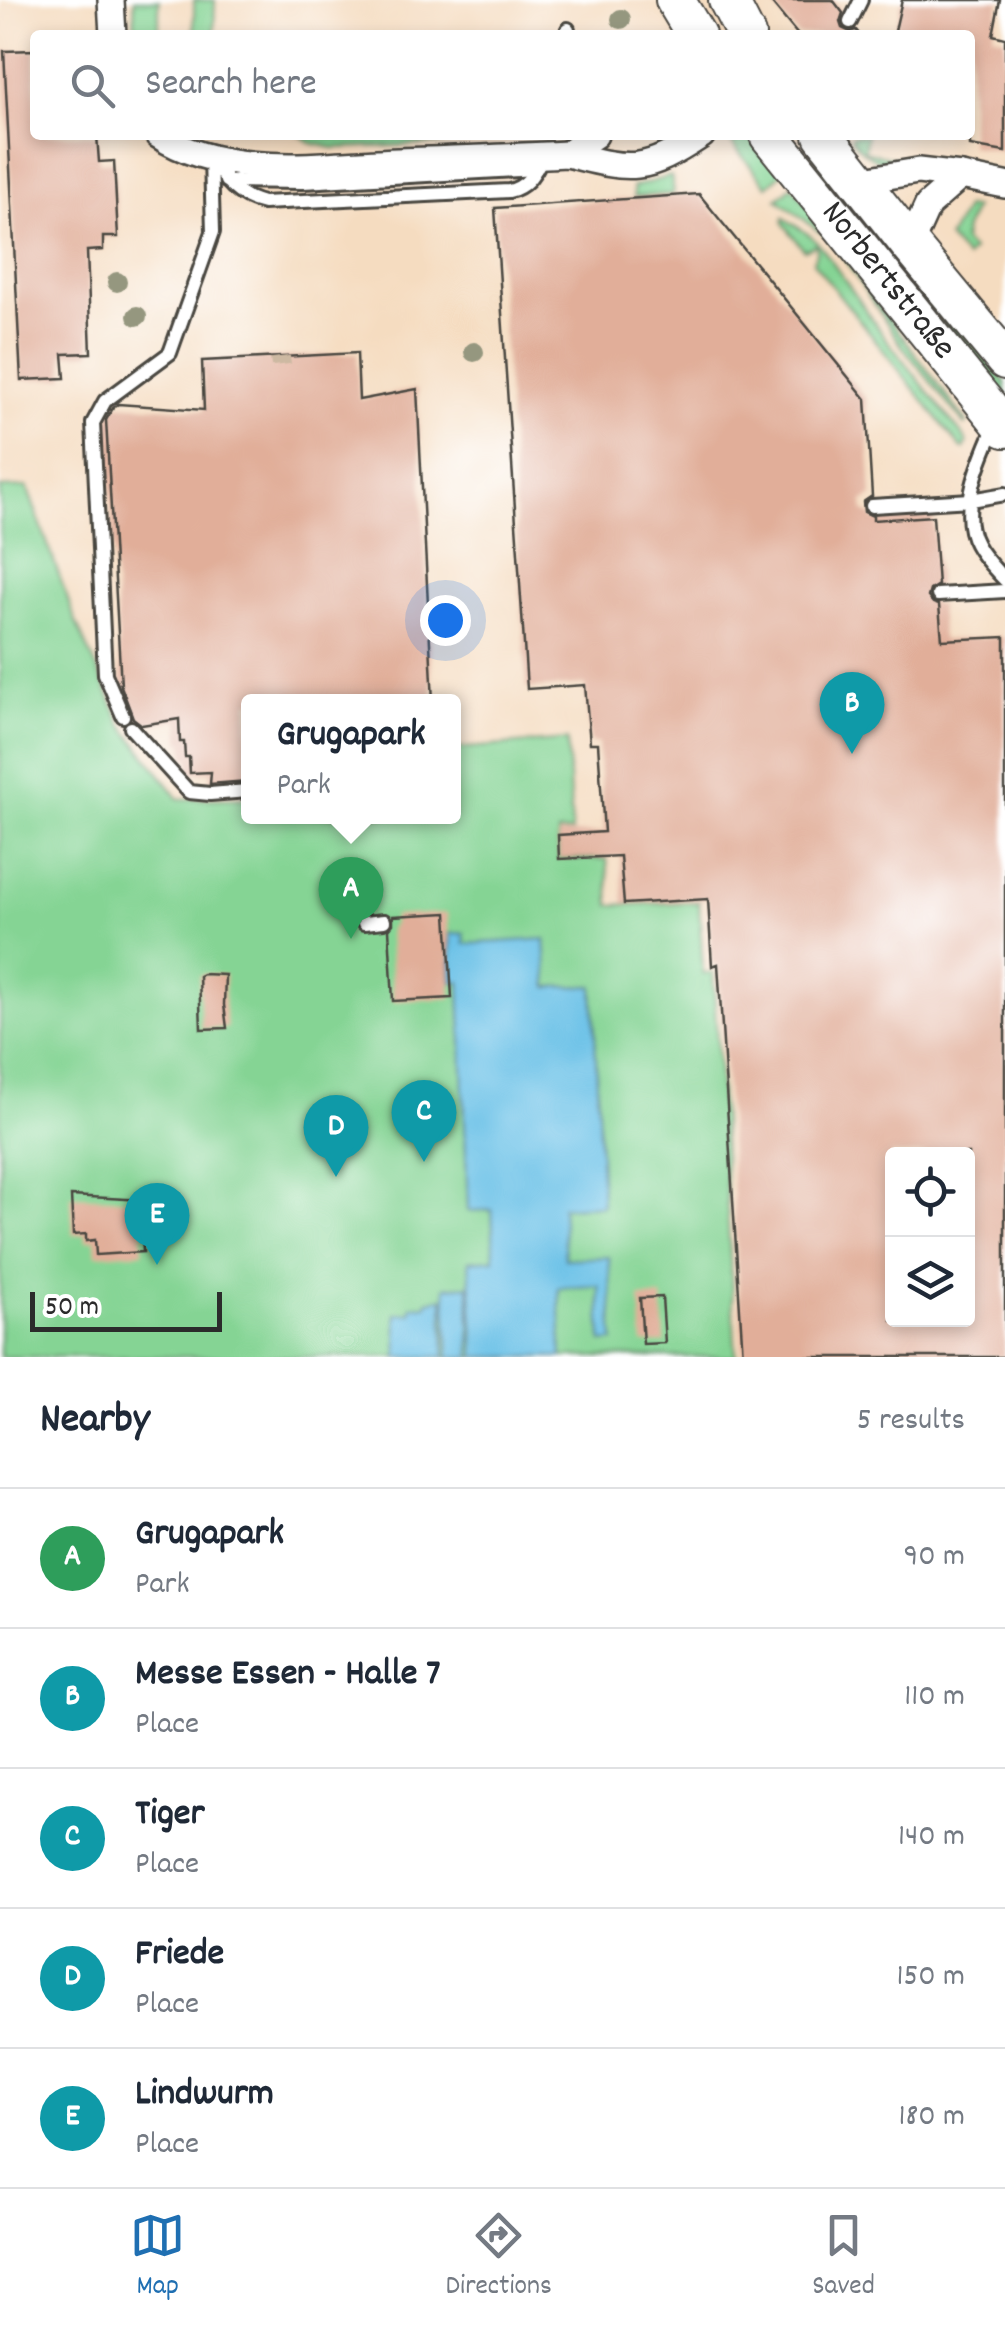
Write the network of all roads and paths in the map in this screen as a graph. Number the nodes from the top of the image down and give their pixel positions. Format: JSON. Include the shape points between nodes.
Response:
{"nodes":[{"id":1,"x":111,"y":0,"type":"edge"},
{"id":2,"x":675,"y":0,"type":"edge"},
{"id":3,"x":728,"y":0,"type":"edge"},
{"id":4,"x":861,"y":0,"type":"edge"},
{"id":5,"x":850,"y":22,"type":"dead end"},
{"id":6,"x":113,"y":30,"type":"edge"},
{"id":7,"x":693,"y":30,"type":"edge"},
{"id":8,"x":743,"y":30,"type":"edge"},
{"id":9,"x":167,"y":140,"type":"edge"},
{"id":10,"x":585,"y":140,"type":"edge"},
{"id":11,"x":694,"y":140,"type":"edge"},
{"id":12,"x":773,"y":140,"type":"edge"},
{"id":13,"x":827,"y":140,"type":"edge"},
{"id":14,"x":211,"y":158,"type":"junction"},
{"id":15,"x":549,"y":159,"type":"junction"},
{"id":16,"x":961,"y":176,"type":"junction"},
{"id":17,"x":226,"y":181,"type":"junction"},
{"id":18,"x":858,"y":181,"type":"junction"},
{"id":19,"x":1005,"y":186,"type":"edge"},
{"id":20,"x":910,"y":245,"type":"junction"},
{"id":21,"x":1005,"y":360,"type":"edge"},
{"id":22,"x":1002,"y":424,"type":"edge"},
{"id":23,"x":1005,"y":494,"type":"edge"},
{"id":24,"x":971,"y":500,"type":"junction"},
{"id":25,"x":872,"y":506,"type":"dead end"},
{"id":26,"x":1005,"y":580,"type":"edge"},
{"id":27,"x":1005,"y":591,"type":"edge"},
{"id":28,"x":938,"y":595,"type":"dead end"},
{"id":29,"x":241,"y":792,"type":"edge"},
{"id":30,"x":384,"y":921,"type":"dead end"},
{"id":31,"x":364,"y":923,"type":"dead end"}],
"edges":[{"from":1,"to":6,"type":"street"},
{"from":2,"to":7,"type":"main road"},
{"from":3,"to":8,"type":"main road"},
{"from":4,"to":5,"type":"lane"},
{"from":9,"to":14,"type":"street"},
{"from":10,"to":15,"type":"street"},
{"from":11,"to":15,"type":"street","via":[[633,168]]},
{"from":12,"to":22,"type":"main road","name":"Norbertstraße"},
{"from":13,"to":18,"type":"main road","name":"Norbertstraße"},
{"from":14,"to":15,"type":"street","via":[[277,166]]},
{"from":14,"to":17,"type":"lane"},
{"from":14,"to":29,"type":"lane","via":[[212,232],[170,353],[105,402],[93,423],[105,674],[127,722],[189,792]]},
{"from":15,"to":17,"type":"lane","via":[[303,182]]},
{"from":15,"to":17,"type":"lane","via":[[529,182],[509,191],[263,202]]},
{"from":16,"to":18,"type":"street","via":[[918,171]]},
{"from":16,"to":19,"type":"street"},
{"from":16,"to":20,"type":"street","via":[[928,205]]},
{"from":18,"to":20,"type":"main road","name":"Norbertstraße"},
{"from":20,"to":21,"type":"main road","name":"Norbertstraße"},
{"from":22,"to":24,"type":"lane","via":[[974,478]]},
{"from":23,"to":24,"type":"lane"},
{"from":24,"to":25,"type":"lane"},
{"from":24,"to":26,"type":"lane","via":[[974,542]]},
{"from":27,"to":28,"type":"lane"},
{"from":30,"to":31,"type":"lane"}]}
